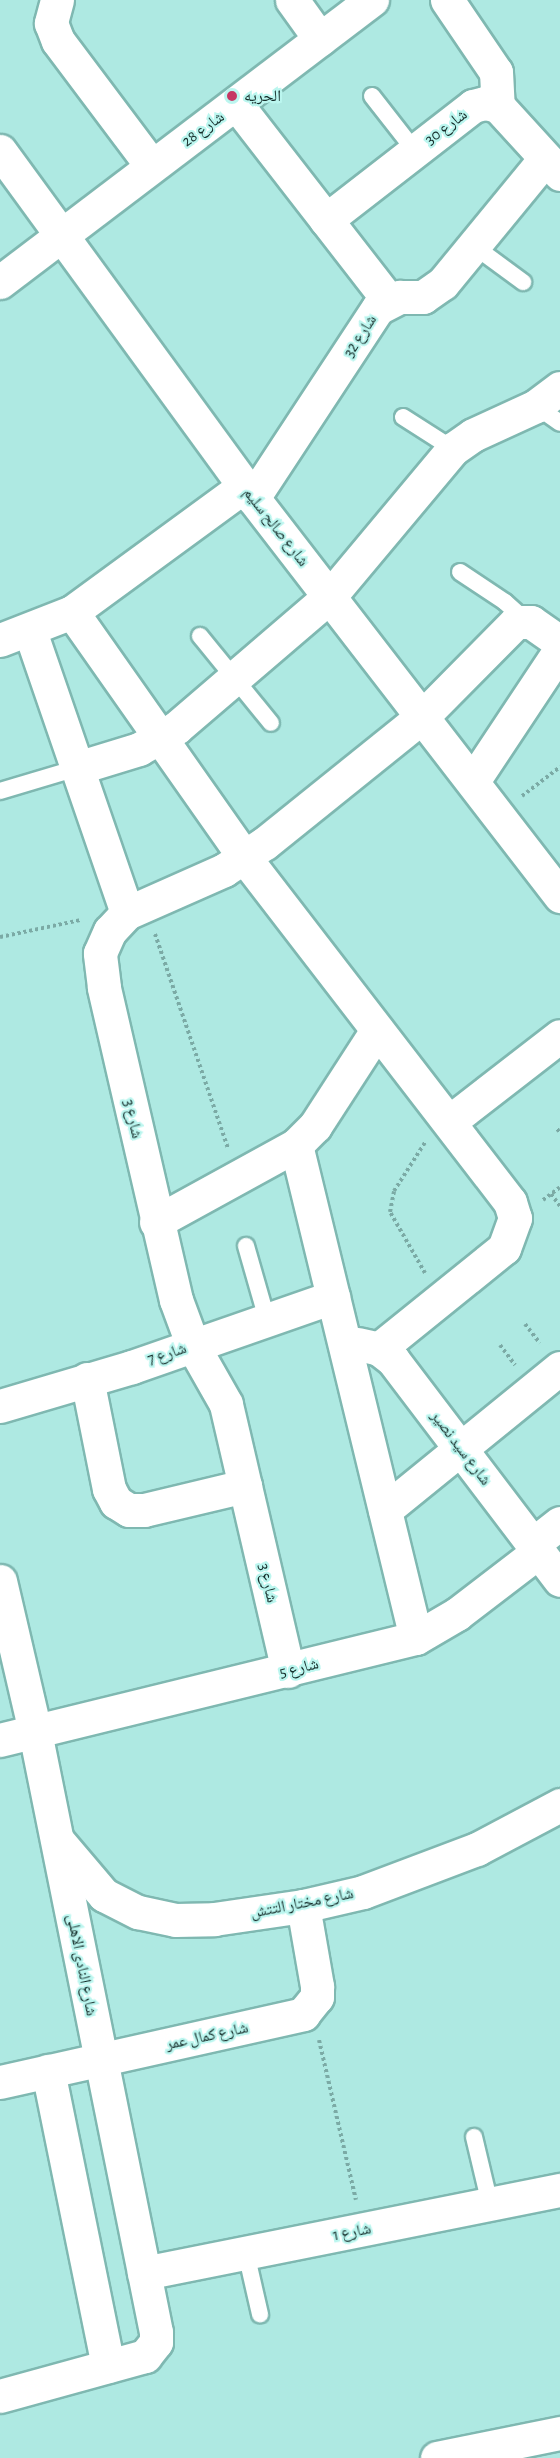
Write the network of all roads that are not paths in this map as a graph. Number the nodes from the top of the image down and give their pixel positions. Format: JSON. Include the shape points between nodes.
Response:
{"nodes":[{"id":1,"x":57,"y":0,"type":"edge"},
{"id":2,"x":292,"y":0,"type":"edge"},
{"id":3,"x":372,"y":0,"type":"edge"},
{"id":4,"x":461,"y":5,"type":"edge"},
{"id":5,"x":320,"y":39,"type":"junction"},
{"id":6,"x":372,"y":96,"type":"dead end"},
{"id":7,"x":237,"y":105,"type":"junction"},
{"id":8,"x":498,"y":106,"type":"junction"},
{"id":9,"x":0,"y":151,"type":"edge"},
{"id":10,"x":415,"y":151,"type":"junction"},
{"id":11,"x":152,"y":166,"type":"junction"},
{"id":12,"x":553,"y":167,"type":"edge"},
{"id":13,"x":326,"y":220,"type":"junction"},
{"id":14,"x":61,"y":235,"type":"junction"},
{"id":15,"x":474,"y":246,"type":"junction"},
{"id":16,"x":0,"y":282,"type":"edge"},
{"id":17,"x":523,"y":282,"type":"dead end"},
{"id":18,"x":389,"y":302,"type":"junction"},
{"id":19,"x":552,"y":406,"type":"edge"},
{"id":20,"x":403,"y":417,"type":"dead end"},
{"id":21,"x":453,"y":449,"type":"junction"},
{"id":22,"x":248,"y":492,"type":"junction"},
{"id":23,"x":460,"y":572,"type":"dead end"},
{"id":24,"x":330,"y":596,"type":"junction"},
{"id":25,"x":72,"y":612,"type":"junction"},
{"id":26,"x":525,"y":620,"type":"junction"},
{"id":27,"x":15,"y":635,"type":"edge"},
{"id":28,"x":200,"y":636,"type":"dead end"},
{"id":29,"x":558,"y":656,"type":"edge"},
{"id":30,"x":234,"y":678,"type":"junction"},
{"id":31,"x":423,"y":716,"type":"junction"},
{"id":32,"x":271,"y":723,"type":"dead end"},
{"id":33,"x":159,"y":740,"type":"junction"},
{"id":34,"x":77,"y":768,"type":"junction"},
{"id":35,"x":473,"y":781,"type":"junction"},
{"id":36,"x":0,"y":791,"type":"edge"},
{"id":37,"x":245,"y":858,"type":"junction"},
{"id":38,"x":560,"y":897,"type":"edge"},
{"id":39,"x":136,"y":908,"type":"junction"},
{"id":40,"x":377,"y":1030,"type":"junction"},
{"id":41,"x":560,"y":1036,"type":"edge"},
{"id":42,"x":449,"y":1122,"type":"junction"},
{"id":43,"x":296,"y":1144,"type":"junction"},
{"id":44,"x":156,"y":1222,"type":"junction"},
{"id":45,"x":246,"y":1246,"type":"dead end"},
{"id":46,"x":333,"y":1297,"type":"junction"},
{"id":47,"x":267,"y":1318,"type":"junction"},
{"id":48,"x":344,"y":1344,"type":"junction"},
{"id":49,"x":193,"y":1346,"type":"junction"},
{"id":50,"x":379,"y":1348,"type":"junction"},
{"id":51,"x":560,"y":1368,"type":"edge"},
{"id":52,"x":87,"y":1379,"type":"junction"},
{"id":53,"x":0,"y":1406,"type":"edge"},
{"id":54,"x":461,"y":1448,"type":"junction"},
{"id":55,"x":245,"y":1486,"type":"junction"},
{"id":56,"x":384,"y":1510,"type":"junction"},
{"id":57,"x":560,"y":1523,"type":"edge"},
{"id":58,"x":536,"y":1548,"type":"junction"},
{"id":59,"x":560,"y":1580,"type":"edge"},
{"id":60,"x":0,"y":1581,"type":"edge"},
{"id":61,"x":416,"y":1638,"type":"junction"},
{"id":62,"x":288,"y":1671,"type":"junction"},
{"id":63,"x":35,"y":1732,"type":"junction"},
{"id":64,"x":0,"y":1740,"type":"edge"},
{"id":65,"x":560,"y":1805,"type":"edge"},
{"id":66,"x":57,"y":1840,"type":"junction"},
{"id":67,"x":303,"y":1906,"type":"junction"},
{"id":68,"x":101,"y":2060,"type":"junction"},
{"id":69,"x":48,"y":2071,"type":"junction"},
{"id":70,"x":0,"y":2082,"type":"edge"},
{"id":71,"x":474,"y":2137,"type":"dead end"},
{"id":72,"x":560,"y":2190,"type":"edge"},
{"id":73,"x":490,"y":2204,"type":"junction"},
{"id":74,"x":246,"y":2253,"type":"junction"},
{"id":75,"x":144,"y":2273,"type":"junction"},
{"id":76,"x":260,"y":2314,"type":"dead end"},
{"id":77,"x":108,"y":2366,"type":"junction"},
{"id":78,"x":0,"y":2396,"type":"edge"},
{"id":79,"x":560,"y":2433,"type":"edge"},
{"id":80,"x":437,"y":2458,"type":"edge"}],
"edges":[{"from":1,"to":11,"type":"street","via":[[51,23],[58,41]]},
{"from":2,"to":5,"type":"street"},
{"from":3,"to":5,"type":"street","name":"شارع 28"},
{"from":4,"to":8,"type":"street","via":[[496,72]]},
{"from":5,"to":7,"type":"street","name":"شارع 28"},
{"from":6,"to":10,"type":"lane"},
{"from":7,"to":11,"type":"street","name":"شارع 28"},
{"from":7,"to":13,"type":"street"},
{"from":8,"to":10,"type":"street","name":"شارع 30","via":[[473,106]]},
{"from":8,"to":12,"type":"street"},
{"from":9,"to":14,"type":"street","name":"شارع صالح سليم"},
{"from":10,"to":13,"type":"street","name":"شارع 30"},
{"from":11,"to":14,"type":"street","name":"شارع 28"},
{"from":12,"to":15,"type":"street","name":"شارع 32"},
{"from":13,"to":18,"type":"street"},
{"from":14,"to":16,"type":"street"},
{"from":14,"to":22,"type":"street","name":"شارع صالح سليم"},
{"from":15,"to":17,"type":"lane"},
{"from":15,"to":18,"type":"street","name":"شارع 32","via":[[433,291]]},
{"from":18,"to":22,"type":"street","name":"شارع 32","via":[[378,308]]},
{"from":19,"to":21,"type":"street","via":[[473,435]]},
{"from":20,"to":21,"type":"lane"},
{"from":21,"to":24,"type":"street"},
{"from":22,"to":24,"type":"street","name":"شارع صالح سليم"},
{"from":22,"to":25,"type":"street"},
{"from":23,"to":26,"type":"lane"},
{"from":24,"to":30,"type":"street"},
{"from":24,"to":31,"type":"street","name":"شارع صالح سليم"},
{"from":25,"to":27,"type":"street"},
{"from":25,"to":33,"type":"street"},
{"from":26,"to":29,"type":"street"},
{"from":26,"to":31,"type":"street","name":"شارع 3","via":[[510,627]]},
{"from":27,"to":34,"type":"street"},
{"from":28,"to":30,"type":"lane"},
{"from":29,"to":35,"type":"street"},
{"from":30,"to":32,"type":"lane"},
{"from":30,"to":33,"type":"street"},
{"from":31,"to":35,"type":"street","name":"شارع صالح سليم"},
{"from":31,"to":37,"type":"street","name":"شارع 3"},
{"from":33,"to":34,"type":"street"},
{"from":33,"to":37,"type":"street"},
{"from":34,"to":36,"type":"lane"},
{"from":34,"to":39,"type":"street"},
{"from":35,"to":38,"type":"street","name":"شارع صالح سليم"},
{"from":37,"to":39,"type":"street","name":"شارع 3"},
{"from":37,"to":40,"type":"street"},
{"from":39,"to":44,"type":"street","name":"شارع 3","via":[[110,931],[100,953],[104,987]]},
{"from":40,"to":42,"type":"street"},
{"from":40,"to":43,"type":"street","via":[[315,1126]]},
{"from":41,"to":42,"type":"street"},
{"from":42,"to":50,"type":"street","via":[[510,1202],[515,1218],[504,1248]]},
{"from":43,"to":44,"type":"street"},
{"from":43,"to":46,"type":"street"},
{"from":44,"to":49,"type":"street","name":"شارع 3","via":[[176,1300]]},
{"from":45,"to":47,"type":"lane"},
{"from":46,"to":47,"type":"street","name":"شارع 7"},
{"from":46,"to":48,"type":"street"},
{"from":47,"to":49,"type":"street","name":"شارع 7"},
{"from":48,"to":50,"type":"street"},
{"from":48,"to":56,"type":"street"},
{"from":49,"to":52,"type":"street","name":"شارع 7"},
{"from":49,"to":55,"type":"street","name":"شارع 3","via":[[226,1404]]},
{"from":50,"to":54,"type":"street","name":"شارع سيد نصير","via":[[393,1359]]},
{"from":51,"to":54,"type":"street"},
{"from":52,"to":53,"type":"street","name":"شارع 7"},
{"from":52,"to":55,"type":"street","via":[[109,1489],[116,1502],[129,1510],[144,1510]]},
{"from":54,"to":56,"type":"street"},
{"from":54,"to":58,"type":"street","name":"شارع سيد نصير"},
{"from":55,"to":62,"type":"street","name":"شارع 3"},
{"from":56,"to":61,"type":"street"},
{"from":57,"to":58,"type":"street","name":"شارع 5"},
{"from":58,"to":59,"type":"street","name":"شارع سيد نصير"},
{"from":58,"to":61,"type":"street","name":"شارع 5","via":[[450,1618]]},
{"from":60,"to":63,"type":"street","name":"شارع النادى الاهلى"},
{"from":61,"to":62,"type":"street","name":"شارع 5"},
{"from":62,"to":63,"type":"street","name":"شارع 5"},
{"from":63,"to":64,"type":"street","name":"شارع 5"},
{"from":63,"to":66,"type":"street","name":"شارع النادى الاهلى"},
{"from":65,"to":67,"type":"street","name":"شارع مختار التتش","via":[[477,1849],[421,1872]]},
{"from":66,"to":67,"type":"street","name":"شارع مختار التتش","via":[[104,1895],[138,1912],[175,1920],[214,1919]]},
{"from":66,"to":68,"type":"street","name":"شارع النادى الاهلى"},
{"from":67,"to":68,"type":"street","name":"شارع كمال عمر","via":[[317,1986],[312,2006],[292,2018]]},
{"from":68,"to":69,"type":"street","name":"شارع كمال عمر"},
{"from":68,"to":75,"type":"street","name":"شارع النادى الاهلى"},
{"from":69,"to":70,"type":"street","name":"شارع كمال عمر"},
{"from":69,"to":77,"type":"street"},
{"from":71,"to":73,"type":"lane"},
{"from":72,"to":73,"type":"street","name":"شارع 1"},
{"from":73,"to":74,"type":"street","name":"شارع 1"},
{"from":74,"to":75,"type":"street","name":"شارع 1"},
{"from":74,"to":76,"type":"lane"},
{"from":75,"to":77,"type":"street","name":"شارع النادى الاهلى","via":[[156,2332],[152,2350]]},
{"from":77,"to":78,"type":"street"},
{"from":79,"to":80,"type":"street"}]}
